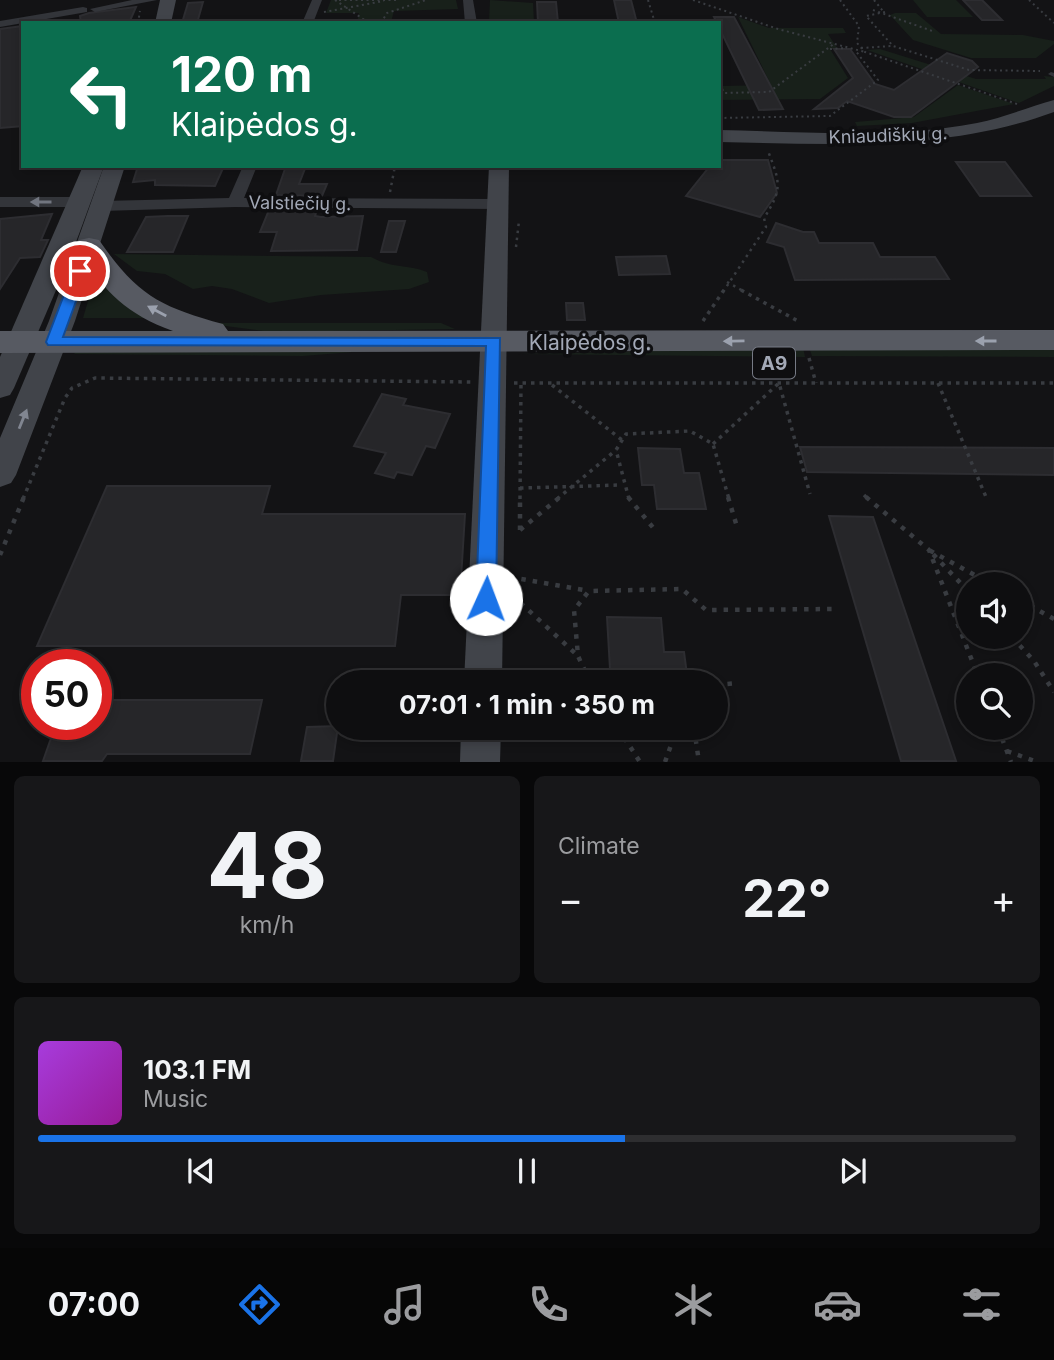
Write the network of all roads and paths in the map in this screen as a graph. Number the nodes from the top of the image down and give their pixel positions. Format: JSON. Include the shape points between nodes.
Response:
{"nodes":[{"id":1,"x":152,"y":0,"type":"edge"},
{"id":2,"x":168,"y":0,"type":"edge"},
{"id":3,"x":317,"y":0,"type":"edge"},
{"id":4,"x":337,"y":0,"type":"edge"},
{"id":5,"x":396,"y":0,"type":"edge"},
{"id":6,"x":426,"y":0,"type":"edge"},
{"id":7,"x":468,"y":0,"type":"edge"},
{"id":8,"x":648,"y":0,"type":"edge"},
{"id":9,"x":693,"y":0,"type":"edge"},
{"id":10,"x":839,"y":0,"type":"edge"},
{"id":11,"x":874,"y":0,"type":"edge"},
{"id":12,"x":1029,"y":0,"type":"edge"},
{"id":13,"x":384,"y":1,"type":"edge"},
{"id":14,"x":350,"y":9,"type":"junction"},
{"id":15,"x":873,"y":10,"type":"dead end"},
{"id":16,"x":884,"y":12,"type":"junction"},
{"id":17,"x":309,"y":18,"type":"edge"},
{"id":18,"x":147,"y":21,"type":"edge"},
{"id":19,"x":163,"y":21,"type":"edge"},
{"id":20,"x":366,"y":21,"type":"edge"},
{"id":21,"x":383,"y":21,"type":"edge"},
{"id":22,"x":471,"y":21,"type":"edge"},
{"id":23,"x":654,"y":21,"type":"edge"},
{"id":24,"x":1054,"y":23,"type":"edge"},
{"id":25,"x":0,"y":24,"type":"edge"},
{"id":26,"x":936,"y":32,"type":"dead end"},
{"id":27,"x":835,"y":43,"type":"junction"},
{"id":28,"x":893,"y":46,"type":"junction"},
{"id":29,"x":861,"y":48,"type":"junction"},
{"id":30,"x":828,"y":49,"type":"junction"},
{"id":31,"x":853,"y":49,"type":"junction"},
{"id":32,"x":865,"y":52,"type":"junction"},
{"id":33,"x":1043,"y":71,"type":"dead end"},
{"id":34,"x":721,"y":86,"type":"edge"},
{"id":35,"x":1020,"y":105,"type":"dead end"},
{"id":36,"x":1052,"y":109,"type":"edge"},
{"id":37,"x":721,"y":118,"type":"edge"},
{"id":38,"x":721,"y":136,"type":"edge"},
{"id":39,"x":766,"y":145,"type":"dead end"},
{"id":40,"x":94,"y":168,"type":"edge"},
{"id":41,"x":114,"y":168,"type":"edge"},
{"id":42,"x":249,"y":168,"type":"edge"},
{"id":43,"x":395,"y":168,"type":"edge"},
{"id":44,"x":499,"y":168,"type":"edge"},
{"id":45,"x":0,"y":202,"type":"edge"},
{"id":46,"x":235,"y":202,"type":"junction"},
{"id":47,"x":92,"y":204,"type":"junction"},
{"id":48,"x":387,"y":204,"type":"junction"},
{"id":49,"x":498,"y":204,"type":"junction"},
{"id":50,"x":89,"y":246,"type":"junction"},
{"id":51,"x":727,"y":282,"type":"junction"},
{"id":52,"x":703,"y":321,"type":"dead end"},
{"id":53,"x":799,"y":322,"type":"dead end"},
{"id":54,"x":270,"y":340,"type":"junction"},
{"id":55,"x":1054,"y":341,"type":"edge"},
{"id":56,"x":494,"y":352,"type":"junction"},
{"id":57,"x":19,"y":358,"type":"edge"},
{"id":58,"x":1054,"y":363,"type":"edge"},
{"id":59,"x":466,"y":382,"type":"dead end"},
{"id":60,"x":521,"y":383,"type":"dead end"},
{"id":61,"x":530,"y":383,"type":"dead end"},
{"id":62,"x":550,"y":383,"type":"junction"},
{"id":63,"x":779,"y":383,"type":"junction"},
{"id":64,"x":939,"y":383,"type":"junction"},
{"id":65,"x":1054,"y":383,"type":"edge"},
{"id":66,"x":622,"y":440,"type":"junction"},
{"id":67,"x":713,"y":444,"type":"junction"},
{"id":68,"x":616,"y":450,"type":"junction"},
{"id":69,"x":0,"y":475,"type":"edge"},
{"id":70,"x":621,"y":485,"type":"junction"},
{"id":71,"x":568,"y":487,"type":"junction"},
{"id":72,"x":505,"y":489,"type":"junction"},
{"id":73,"x":810,"y":494,"type":"dead end"},
{"id":74,"x":864,"y":495,"type":"dead end"},
{"id":75,"x":986,"y":497,"type":"dead end"},
{"id":76,"x":655,"y":530,"type":"dead end"},
{"id":77,"x":738,"y":530,"type":"dead end"},
{"id":78,"x":929,"y":550,"type":"junction"},
{"id":79,"x":0,"y":555,"type":"edge"},
{"id":80,"x":487,"y":572,"type":"junction"},
{"id":81,"x":969,"y":572,"type":"edge"},
{"id":82,"x":956,"y":578,"type":"edge"},
{"id":83,"x":589,"y":591,"type":"junction"},
{"id":84,"x":1033,"y":607,"type":"edge"},
{"id":85,"x":834,"y":610,"type":"dead end"},
{"id":86,"x":1054,"y":619,"type":"edge"},
{"id":87,"x":1023,"y":649,"type":"edge"},
{"id":88,"x":578,"y":656,"type":"junction"},
{"id":89,"x":973,"y":663,"type":"edge"},
{"id":90,"x":483,"y":670,"type":"edge"},
{"id":91,"x":584,"y":670,"type":"edge"},
{"id":92,"x":738,"y":683,"type":"dead end"},
{"id":93,"x":728,"y":684,"type":"edge"},
{"id":94,"x":1054,"y":692,"type":"edge"},
{"id":95,"x":481,"y":740,"type":"edge"},
{"id":96,"x":626,"y":740,"type":"edge"},
{"id":97,"x":673,"y":740,"type":"edge"},
{"id":98,"x":696,"y":740,"type":"edge"},
{"id":99,"x":1003,"y":740,"type":"edge"},
{"id":100,"x":1007,"y":751,"type":"junction"},
{"id":101,"x":480,"y":761,"type":"edge"},
{"id":102,"x":640,"y":761,"type":"edge"},
{"id":103,"x":665,"y":761,"type":"edge"},
{"id":104,"x":699,"y":761,"type":"edge"},
{"id":105,"x":1011,"y":761,"type":"edge"},
{"id":106,"x":1037,"y":761,"type":"edge"}],
"edges":[{"from":1,"to":18,"type":"main road"},
{"from":1,"to":25,"type":"street"},
{"from":2,"to":19,"type":"main road"},
{"from":3,"to":17,"type":"street"},
{"from":4,"to":13,"type":"path"},
{"from":4,"to":14,"type":"path"},
{"from":5,"to":13,"type":"path"},
{"from":6,"to":21,"type":"path","via":[[387,13]]},
{"from":7,"to":22,"type":"street"},
{"from":8,"to":23,"type":"path"},
{"from":9,"to":27,"type":"path"},
{"from":10,"to":29,"type":"path","via":[[859,26],[857,43]]},
{"from":11,"to":16,"type":"path"},
{"from":12,"to":24,"type":"path"},
{"from":13,"to":14,"type":"path"},
{"from":14,"to":17,"type":"path"},
{"from":14,"to":20,"type":"path"},
{"from":15,"to":16,"type":"path"},
{"from":16,"to":26,"type":"path"},
{"from":16,"to":28,"type":"path","via":[[866,16]]},
{"from":27,"to":30,"type":"path"},
{"from":27,"to":31,"type":"path"},
{"from":28,"to":29,"type":"path"},
{"from":28,"to":33,"type":"path","via":[[970,70]]},
{"from":29,"to":31,"type":"path"},
{"from":29,"to":32,"type":"path"},
{"from":30,"to":31,"type":"path"},
{"from":30,"to":34,"type":"path","via":[[769,92],[724,93]]},
{"from":31,"to":32,"type":"path"},
{"from":31,"to":37,"type":"path","via":[[878,80],[830,116]]},
{"from":32,"to":35,"type":"path"},
{"from":36,"to":38,"type":"main road","name":"Kniaudiškių g.","via":[[933,135]]},
{"from":39,"to":51,"type":"path","via":[[780,194],[764,218],[766,227]]},
{"from":40,"to":47,"type":"main road"},
{"from":41,"to":47,"type":"main road"},
{"from":42,"to":46,"type":"street"},
{"from":43,"to":48,"type":"path"},
{"from":44,"to":49,"type":"main road"},
{"from":47,"to":45,"type":"street","name":"Valstiečių g.","one_way":true},
{"from":46,"to":47,"type":"street","name":"Valstiečių g."},
{"from":46,"to":48,"type":"street","name":"Valstiečių g."},
{"from":47,"to":50,"type":"main road"},
{"from":47,"to":57,"type":"main road"},
{"from":48,"to":49,"type":"street","name":"Valstiečių g."},
{"from":49,"to":56,"type":"main road"},
{"from":54,"to":50,"type":"highway","one_way":true,"via":[[197,329],[152,310],[119,287]]},
{"from":50,"to":57,"type":"main road"},
{"from":51,"to":52,"type":"path"},
{"from":51,"to":53,"type":"path"},
{"from":54,"to":56,"type":"highway","name":"Klaipėdos g.","number":"A9"},
{"from":54,"to":57,"type":"highway","name":"Klaipėdos g.","number":"A9"},
{"from":55,"to":56,"type":"highway","name":"Klaipėdos g.","number":"A9","one_way":true},
{"from":56,"to":57,"type":"highway","name":"Klaipėdos g.","number":"A9"},
{"from":56,"to":58,"type":"highway","name":"Klaipėdos g.","number":"A9"},
{"from":56,"to":72,"type":"main road"},
{"from":69,"to":57,"type":"main road","one_way":true},
{"from":59,"to":79,"type":"path","via":[[95,378],[81,382],[65,398]]},
{"from":60,"to":72,"type":"path"},
{"from":61,"to":62,"type":"path"},
{"from":62,"to":63,"type":"path"},
{"from":62,"to":66,"type":"path"},
{"from":63,"to":64,"type":"path"},
{"from":63,"to":67,"type":"path"},
{"from":63,"to":73,"type":"path"},
{"from":64,"to":65,"type":"path"},
{"from":64,"to":75,"type":"path"},
{"from":66,"to":67,"type":"path","via":[[626,434],[690,431]]},
{"from":66,"to":68,"type":"path"},
{"from":67,"to":77,"type":"path"},
{"from":68,"to":70,"type":"path"},
{"from":68,"to":71,"type":"path"},
{"from":70,"to":71,"type":"path"},
{"from":70,"to":76,"type":"path","via":[[631,507]]},
{"from":71,"to":72,"type":"path"},
{"from":71,"to":72,"type":"path","via":[[520,530]]},
{"from":72,"to":80,"type":"main road"},
{"from":74,"to":78,"type":"path"},
{"from":78,"to":81,"type":"path"},
{"from":78,"to":82,"type":"path"},
{"from":78,"to":89,"type":"path"},
{"from":80,"to":83,"type":"path"},
{"from":80,"to":88,"type":"path"},
{"from":80,"to":90,"type":"main road"},
{"from":83,"to":85,"type":"path","via":[[682,589],[706,610]]},
{"from":83,"to":88,"type":"path","via":[[574,610]]},
{"from":84,"to":86,"type":"path"},
{"from":87,"to":94,"type":"path"},
{"from":88,"to":91,"type":"path"},
{"from":92,"to":93,"type":"path"},
{"from":95,"to":101,"type":"main road"},
{"from":96,"to":102,"type":"path"},
{"from":97,"to":103,"type":"path"},
{"from":98,"to":104,"type":"path"},
{"from":99,"to":100,"type":"path"},
{"from":100,"to":105,"type":"path"},
{"from":100,"to":106,"type":"path"}]}
